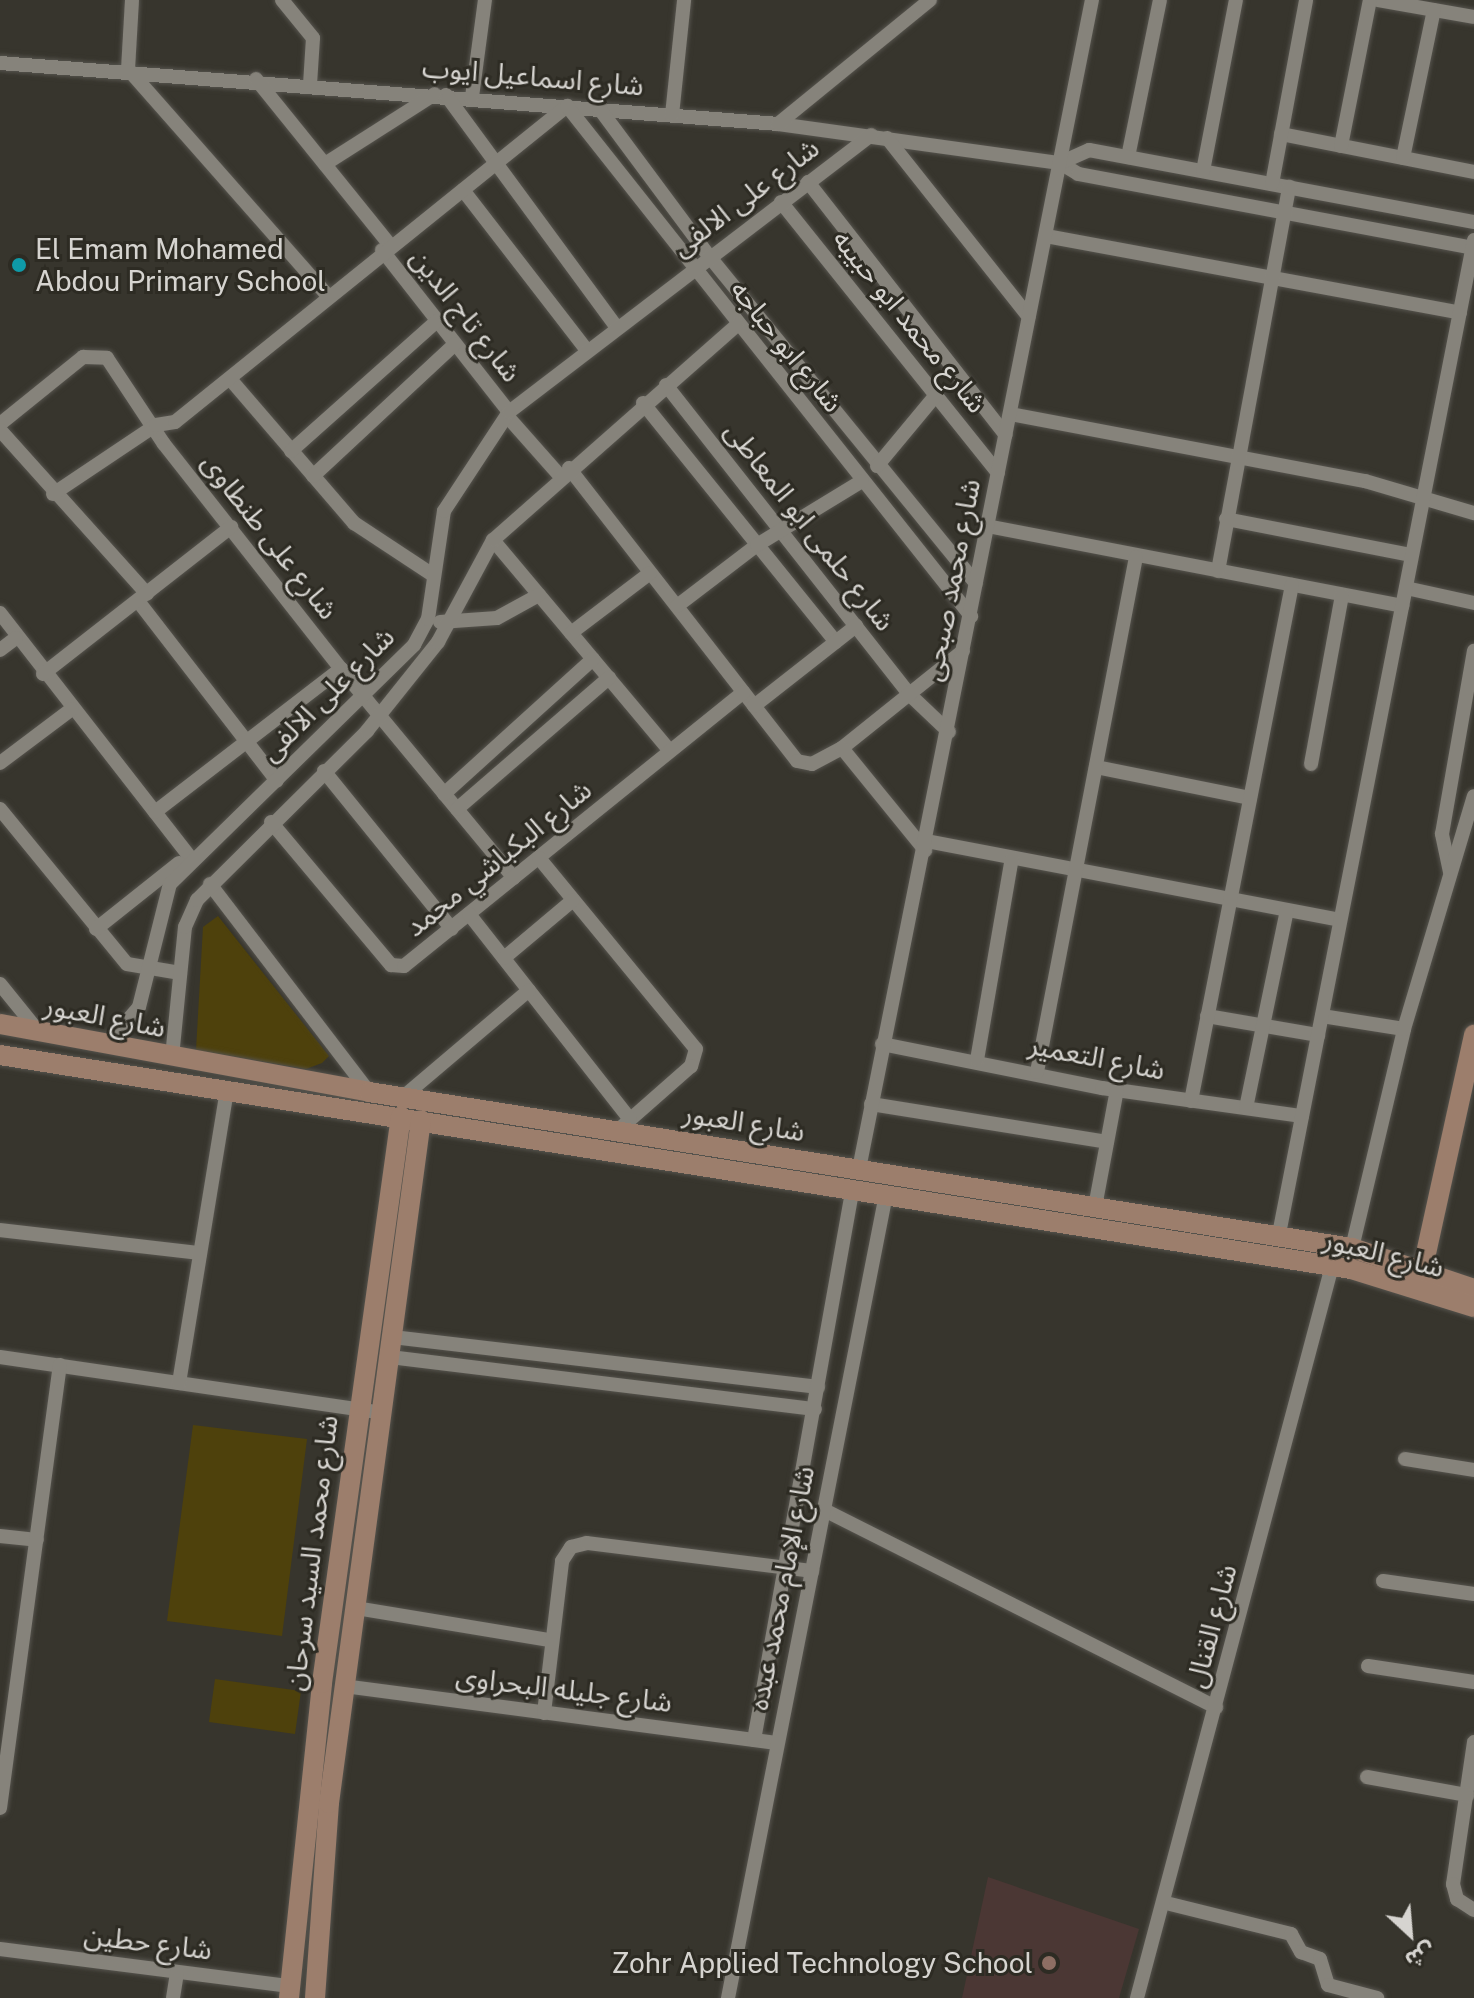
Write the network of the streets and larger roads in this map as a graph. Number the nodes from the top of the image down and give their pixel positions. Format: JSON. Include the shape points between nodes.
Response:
{"nodes":[{"id":1,"x":132,"y":0,"type":"edge"},
{"id":2,"x":282,"y":0,"type":"edge"},
{"id":3,"x":485,"y":0,"type":"edge"},
{"id":4,"x":684,"y":0,"type":"edge"},
{"id":5,"x":930,"y":0,"type":"edge"},
{"id":6,"x":1092,"y":0,"type":"edge"},
{"id":7,"x":1160,"y":0,"type":"edge"},
{"id":8,"x":1236,"y":0,"type":"edge"},
{"id":9,"x":1306,"y":0,"type":"edge"},
{"id":10,"x":1370,"y":0,"type":"edge"},
{"id":11,"x":1378,"y":0,"type":"edge"},
{"id":12,"x":1406,"y":2,"type":"edge"},
{"id":13,"x":1434,"y":10,"type":"junction"},
{"id":14,"x":1467,"y":10,"type":"edge"},
{"id":15,"x":0,"y":63,"type":"edge"},
{"id":16,"x":128,"y":69,"type":"junction"},
{"id":17,"x":256,"y":79,"type":"junction"},
{"id":18,"x":310,"y":84,"type":"junction"},
{"id":19,"x":441,"y":94,"type":"junction"},
{"id":20,"x":472,"y":97,"type":"junction"},
{"id":21,"x":567,"y":106,"type":"junction"},
{"id":22,"x":599,"y":108,"type":"junction"},
{"id":23,"x":672,"y":115,"type":"junction"},
{"id":24,"x":778,"y":124,"type":"junction"},
{"id":25,"x":1281,"y":134,"type":"junction"},
{"id":26,"x":871,"y":135,"type":"junction"},
{"id":27,"x":887,"y":138,"type":"junction"},
{"id":28,"x":1341,"y":146,"type":"junction"},
{"id":29,"x":1128,"y":157,"type":"junction"},
{"id":30,"x":1403,"y":158,"type":"junction"},
{"id":31,"x":1060,"y":163,"type":"junction"},
{"id":32,"x":325,"y":164,"type":"junction"},
{"id":33,"x":497,"y":165,"type":"junction"},
{"id":34,"x":1203,"y":171,"type":"junction"},
{"id":35,"x":1474,"y":172,"type":"edge"},
{"id":36,"x":808,"y":182,"type":"junction"},
{"id":37,"x":1272,"y":184,"type":"junction"},
{"id":38,"x":1289,"y":187,"type":"junction"},
{"id":39,"x":463,"y":190,"type":"junction"},
{"id":40,"x":781,"y":202,"type":"junction"},
{"id":41,"x":1285,"y":213,"type":"junction"},
{"id":42,"x":1474,"y":222,"type":"edge"},
{"id":43,"x":1046,"y":236,"type":"junction"},
{"id":44,"x":1474,"y":245,"type":"edge"},
{"id":45,"x":385,"y":247,"type":"junction"},
{"id":46,"x":709,"y":256,"type":"junction"},
{"id":47,"x":692,"y":268,"type":"junction"},
{"id":48,"x":1272,"y":278,"type":"junction"},
{"id":49,"x":328,"y":296,"type":"junction"},
{"id":50,"x":1460,"y":313,"type":"junction"},
{"id":51,"x":1029,"y":317,"type":"junction"},
{"id":52,"x":437,"y":321,"type":"junction"},
{"id":53,"x":615,"y":325,"type":"junction"},
{"id":54,"x":737,"y":325,"type":"junction"},
{"id":55,"x":455,"y":344,"type":"junction"},
{"id":56,"x":585,"y":348,"type":"junction"},
{"id":57,"x":231,"y":380,"type":"junction"},
{"id":58,"x":666,"y":385,"type":"junction"},
{"id":59,"x":936,"y":395,"type":"junction"},
{"id":60,"x":643,"y":403,"type":"junction"},
{"id":61,"x":508,"y":414,"type":"junction"},
{"id":62,"x":1010,"y":414,"type":"junction"},
{"id":63,"x":0,"y":424,"type":"edge"},
{"id":64,"x":156,"y":425,"type":"junction"},
{"id":65,"x":0,"y":430,"type":"edge"},
{"id":66,"x":1006,"y":435,"type":"junction"},
{"id":67,"x":291,"y":451,"type":"junction"},
{"id":68,"x":1237,"y":457,"type":"junction"},
{"id":69,"x":877,"y":466,"type":"junction"},
{"id":70,"x":565,"y":472,"type":"junction"},
{"id":71,"x":998,"y":473,"type":"junction"},
{"id":72,"x":313,"y":476,"type":"junction"},
{"id":73,"x":862,"y":481,"type":"junction"},
{"id":74,"x":53,"y":494,"type":"junction"},
{"id":75,"x":1424,"y":500,"type":"junction"},
{"id":76,"x":1474,"y":513,"type":"edge"},
{"id":77,"x":1226,"y":519,"type":"junction"},
{"id":78,"x":987,"y":526,"type":"junction"},
{"id":79,"x":231,"y":527,"type":"junction"},
{"id":80,"x":783,"y":534,"type":"junction"},
{"id":81,"x":493,"y":540,"type":"junction"},
{"id":82,"x":757,"y":545,"type":"junction"},
{"id":83,"x":1412,"y":555,"type":"junction"},
{"id":84,"x":1136,"y":557,"type":"junction"},
{"id":85,"x":1218,"y":571,"type":"junction"},
{"id":86,"x":650,"y":573,"type":"junction"},
{"id":87,"x":433,"y":575,"type":"junction"},
{"id":88,"x":976,"y":583,"type":"junction"},
{"id":89,"x":1292,"y":585,"type":"junction"},
{"id":90,"x":1406,"y":588,"type":"junction"},
{"id":91,"x":539,"y":595,"type":"junction"},
{"id":92,"x":1342,"y":595,"type":"junction"},
{"id":93,"x":142,"y":598,"type":"junction"},
{"id":94,"x":1474,"y":603,"type":"edge"},
{"id":95,"x":677,"y":606,"type":"junction"},
{"id":96,"x":1402,"y":606,"type":"junction"},
{"id":97,"x":0,"y":613,"type":"edge"},
{"id":98,"x":971,"y":616,"type":"junction"},
{"id":99,"x":428,"y":619,"type":"junction"},
{"id":100,"x":448,"y":625,"type":"junction"},
{"id":101,"x":856,"y":626,"type":"junction"},
{"id":102,"x":571,"y":633,"type":"junction"},
{"id":103,"x":16,"y":638,"type":"junction"},
{"id":104,"x":836,"y":642,"type":"junction"},
{"id":105,"x":0,"y":650,"type":"edge"},
{"id":106,"x":963,"y":651,"type":"junction"},
{"id":107,"x":1474,"y":651,"type":"edge"},
{"id":108,"x":593,"y":659,"type":"junction"},
{"id":109,"x":341,"y":669,"type":"junction"},
{"id":110,"x":43,"y":674,"type":"junction"},
{"id":111,"x":609,"y":678,"type":"junction"},
{"id":112,"x":743,"y":692,"type":"junction"},
{"id":113,"x":909,"y":694,"type":"junction"},
{"id":114,"x":365,"y":699,"type":"junction"},
{"id":115,"x":754,"y":706,"type":"junction"},
{"id":116,"x":72,"y":709,"type":"junction"},
{"id":117,"x":379,"y":714,"type":"junction"},
{"id":118,"x":949,"y":732,"type":"junction"},
{"id":119,"x":247,"y":741,"type":"junction"},
{"id":120,"x":842,"y":748,"type":"junction"},
{"id":121,"x":670,"y":751,"type":"junction"},
{"id":122,"x":0,"y":763,"type":"edge"},
{"id":123,"x":1311,"y":764,"type":"dead end"},
{"id":124,"x":1096,"y":767,"type":"junction"},
{"id":125,"x":324,"y":771,"type":"junction"},
{"id":126,"x":277,"y":781,"type":"junction"},
{"id":127,"x":444,"y":794,"type":"junction"},
{"id":128,"x":1474,"y":796,"type":"edge"},
{"id":129,"x":1250,"y":798,"type":"junction"},
{"id":130,"x":0,"y":809,"type":"edge"},
{"id":131,"x":457,"y":809,"type":"junction"},
{"id":132,"x":155,"y":812,"type":"junction"},
{"id":133,"x":271,"y":822,"type":"junction"},
{"id":134,"x":926,"y":846,"type":"junction"},
{"id":135,"x":190,"y":858,"type":"junction"},
{"id":136,"x":539,"y":858,"type":"junction"},
{"id":137,"x":1012,"y":858,"type":"junction"},
{"id":138,"x":1076,"y":870,"type":"junction"},
{"id":139,"x":1450,"y":872,"type":"junction"},
{"id":140,"x":514,"y":878,"type":"junction"},
{"id":141,"x":210,"y":884,"type":"junction"},
{"id":142,"x":1229,"y":899,"type":"junction"},
{"id":143,"x":573,"y":900,"type":"junction"},
{"id":144,"x":1287,"y":910,"type":"junction"},
{"id":145,"x":469,"y":914,"type":"junction"},
{"id":146,"x":1340,"y":920,"type":"junction"},
{"id":147,"x":96,"y":929,"type":"junction"},
{"id":148,"x":452,"y":929,"type":"junction"},
{"id":149,"x":504,"y":958,"type":"junction"},
{"id":150,"x":145,"y":972,"type":"junction"},
{"id":151,"x":180,"y":973,"type":"junction"},
{"id":152,"x":0,"y":984,"type":"edge"},
{"id":153,"x":529,"y":990,"type":"junction"},
{"id":154,"x":1207,"y":1016,"type":"junction"},
{"id":155,"x":1322,"y":1016,"type":"junction"},
{"id":156,"x":0,"y":1024,"type":"edge"},
{"id":157,"x":1264,"y":1026,"type":"junction"},
{"id":158,"x":1404,"y":1029,"type":"junction"},
{"id":159,"x":41,"y":1032,"type":"junction"},
{"id":160,"x":1318,"y":1035,"type":"junction"},
{"id":161,"x":1474,"y":1035,"type":"edge"},
{"id":162,"x":882,"y":1044,"type":"junction"},
{"id":163,"x":105,"y":1046,"type":"junction"},
{"id":164,"x":0,"y":1055,"type":"edge"},
{"id":165,"x":172,"y":1057,"type":"junction"},
{"id":166,"x":977,"y":1060,"type":"junction"},
{"id":167,"x":36,"y":1061,"type":"junction"},
{"id":168,"x":1037,"y":1072,"type":"junction"},
{"id":169,"x":227,"y":1090,"type":"junction"},
{"id":170,"x":1117,"y":1090,"type":"junction"},
{"id":171,"x":369,"y":1092,"type":"junction"},
{"id":172,"x":1191,"y":1101,"type":"junction"},
{"id":173,"x":871,"y":1104,"type":"junction"},
{"id":174,"x":1246,"y":1108,"type":"junction"},
{"id":175,"x":409,"y":1111,"type":"junction"},
{"id":176,"x":1302,"y":1116,"type":"junction"},
{"id":177,"x":623,"y":1125,"type":"junction"},
{"id":178,"x":653,"y":1135,"type":"junction"},
{"id":179,"x":1107,"y":1142,"type":"junction"},
{"id":180,"x":695,"y":1143,"type":"junction"},
{"id":181,"x":645,"y":1159,"type":"junction"},
{"id":182,"x":695,"y":1167,"type":"junction"},
{"id":183,"x":859,"y":1169,"type":"junction"},
{"id":184,"x":852,"y":1192,"type":"junction"},
{"id":185,"x":885,"y":1199,"type":"junction"},
{"id":186,"x":1095,"y":1207,"type":"junction"},
{"id":187,"x":1071,"y":1214,"type":"junction"},
{"id":188,"x":1122,"y":1222,"type":"junction"},
{"id":189,"x":0,"y":1230,"type":"edge"},
{"id":190,"x":1278,"y":1239,"type":"junction"},
{"id":191,"x":1352,"y":1248,"type":"junction"},
{"id":192,"x":200,"y":1253,"type":"junction"},
{"id":193,"x":1332,"y":1266,"type":"junction"},
{"id":194,"x":1423,"y":1267,"type":"junction"},
{"id":195,"x":1474,"y":1289,"type":"edge"},
{"id":196,"x":1474,"y":1307,"type":"edge"},
{"id":197,"x":391,"y":1347,"type":"junction"},
{"id":198,"x":0,"y":1357,"type":"edge"},
{"id":199,"x":60,"y":1365,"type":"junction"},
{"id":200,"x":179,"y":1383,"type":"junction"},
{"id":201,"x":818,"y":1387,"type":"junction"},
{"id":202,"x":358,"y":1409,"type":"junction"},
{"id":203,"x":815,"y":1409,"type":"junction"},
{"id":204,"x":383,"y":1413,"type":"junction"},
{"id":205,"x":1405,"y":1459,"type":"dead end"},
{"id":206,"x":1474,"y":1470,"type":"edge"},
{"id":207,"x":824,"y":1510,"type":"junction"},
{"id":208,"x":0,"y":1536,"type":"edge"},
{"id":209,"x":37,"y":1540,"type":"junction"},
{"id":210,"x":786,"y":1567,"type":"junction"},
{"id":211,"x":812,"y":1571,"type":"junction"},
{"id":212,"x":1383,"y":1581,"type":"dead end"},
{"id":213,"x":1474,"y":1594,"type":"edge"},
{"id":214,"x":356,"y":1608,"type":"junction"},
{"id":215,"x":550,"y":1640,"type":"junction"},
{"id":216,"x":1368,"y":1666,"type":"dead end"},
{"id":217,"x":1474,"y":1682,"type":"edge"},
{"id":218,"x":344,"y":1686,"type":"junction"},
{"id":219,"x":1216,"y":1707,"type":"junction"},
{"id":220,"x":544,"y":1713,"type":"junction"},
{"id":221,"x":754,"y":1740,"type":"junction"},
{"id":222,"x":1474,"y":1742,"type":"edge"},
{"id":223,"x":777,"y":1743,"type":"junction"},
{"id":224,"x":1367,"y":1777,"type":"dead end"},
{"id":225,"x":1467,"y":1795,"type":"junction"},
{"id":226,"x":0,"y":1808,"type":"edge"},
{"id":227,"x":1166,"y":1903,"type":"junction"},
{"id":228,"x":1474,"y":1910,"type":"edge"},
{"id":229,"x":0,"y":1949,"type":"edge"},
{"id":230,"x":177,"y":1972,"type":"junction"},
{"id":231,"x":290,"y":1992,"type":"edge"},
{"id":232,"x":725,"y":1995,"type":"edge"},
{"id":233,"x":173,"y":1998,"type":"edge"},
{"id":234,"x":315,"y":1998,"type":"edge"},
{"id":235,"x":1137,"y":1998,"type":"edge"},
{"id":236,"x":1377,"y":1998,"type":"edge"}],
"edges":[{"from":1,"to":16,"type":"street"},
{"from":2,"to":18,"type":"street","via":[[313,38]]},
{"from":3,"to":20,"type":"street"},
{"from":4,"to":23,"type":"street"},
{"from":5,"to":24,"type":"street"},
{"from":6,"to":31,"type":"street","name":"شارع محمد صبحى"},
{"from":7,"to":29,"type":"street"},
{"from":8,"to":34,"type":"street"},
{"from":9,"to":25,"type":"street"},
{"from":10,"to":28,"type":"street"},
{"from":11,"to":12,"type":"street"},
{"from":12,"to":13,"type":"street"},
{"from":13,"to":14,"type":"street"},
{"from":13,"to":30,"type":"street"},
{"from":15,"to":16,"type":"street","name":"شارع اسماعيل ايوب"},
{"from":16,"to":17,"type":"street","name":"شارع اسماعيل ايوب"},
{"from":16,"to":49,"type":"street"},
{"from":17,"to":18,"type":"street","name":"شارع اسماعيل ايوب"},
{"from":17,"to":32,"type":"street","name":"شارع تاج الدين"},
{"from":18,"to":19,"type":"street","name":"شارع اسماعيل ايوب"},
{"from":19,"to":20,"type":"street","name":"شارع اسماعيل ايوب"},
{"from":19,"to":32,"type":"street"},
{"from":19,"to":33,"type":"street"},
{"from":20,"to":21,"type":"street","name":"شارع اسماعيل ايوب"},
{"from":21,"to":22,"type":"street","name":"شارع اسماعيل ايوب"},
{"from":21,"to":33,"type":"street"},
{"from":21,"to":47,"type":"street","name":"شارع ابو حباجه"},
{"from":22,"to":23,"type":"street","name":"شارع اسماعيل ايوب"},
{"from":22,"to":46,"type":"street","name":"شارع ابو حباجه"},
{"from":23,"to":24,"type":"street","name":"شارع اسماعيل ايوب"},
{"from":24,"to":26,"type":"street","name":"شارع اسماعيل ايوب"},
{"from":25,"to":28,"type":"street"},
{"from":25,"to":37,"type":"street"},
{"from":26,"to":27,"type":"street","name":"شارع اسماعيل ايوب"},
{"from":26,"to":36,"type":"street","name":"شارع على الالفى"},
{"from":27,"to":31,"type":"street","name":"شارع اسماعيل ايوب"},
{"from":27,"to":51,"type":"street"},
{"from":28,"to":30,"type":"street"},
{"from":29,"to":31,"type":"street","via":[[1089,150]]},
{"from":29,"to":34,"type":"street"},
{"from":30,"to":35,"type":"street"},
{"from":31,"to":41,"type":"street","via":[[1078,174]]},
{"from":31,"to":43,"type":"street","name":"شارع محمد صبحى"},
{"from":32,"to":45,"type":"street","name":"شارع تاج الدين"},
{"from":33,"to":39,"type":"street"},
{"from":33,"to":53,"type":"street"},
{"from":34,"to":37,"type":"street"},
{"from":36,"to":40,"type":"street","name":"شارع على الالفى"},
{"from":36,"to":66,"type":"street","name":"شارع محمد ابو حبيبه"},
{"from":37,"to":38,"type":"street"},
{"from":38,"to":41,"type":"street"},
{"from":38,"to":42,"type":"street"},
{"from":39,"to":45,"type":"street"},
{"from":39,"to":56,"type":"street"},
{"from":40,"to":46,"type":"street","name":"شارع على الالفى"},
{"from":40,"to":59,"type":"street","name":"شارع محمد ابو حبيبه"},
{"from":41,"to":44,"type":"street"},
{"from":41,"to":48,"type":"street"},
{"from":43,"to":48,"type":"street"},
{"from":43,"to":51,"type":"street","name":"شارع محمد صبحى"},
{"from":44,"to":50,"type":"street"},
{"from":45,"to":49,"type":"street"},
{"from":45,"to":52,"type":"street","name":"شارع تاج الدين"},
{"from":46,"to":47,"type":"street","name":"شارع على الالفى"},
{"from":46,"to":69,"type":"street","name":"شارع ابو حباجه"},
{"from":47,"to":53,"type":"street","name":"شارع على الالفى"},
{"from":47,"to":54,"type":"street","name":"شارع ابو حباجه"},
{"from":48,"to":50,"type":"street"},
{"from":48,"to":68,"type":"street"},
{"from":49,"to":57,"type":"street"},
{"from":50,"to":75,"type":"street"},
{"from":51,"to":62,"type":"street","name":"شارع محمد صبحى"},
{"from":52,"to":55,"type":"street","name":"شارع تاج الدين"},
{"from":52,"to":67,"type":"street"},
{"from":53,"to":56,"type":"street","name":"شارع على الالفى"},
{"from":54,"to":58,"type":"street","name":"شارع على الالفى"},
{"from":54,"to":73,"type":"street","name":"شارع ابو حباجه"},
{"from":55,"to":61,"type":"street","name":"شارع تاج الدين"},
{"from":55,"to":72,"type":"street"},
{"from":56,"to":61,"type":"street","name":"شارع على الالفى"},
{"from":57,"to":64,"type":"street","via":[[175,422]]},
{"from":57,"to":67,"type":"street"},
{"from":58,"to":60,"type":"street","name":"شارع على الالفى"},
{"from":58,"to":80,"type":"street","name":"شارع حلمى ابو المعاطى"},
{"from":59,"to":69,"type":"street"},
{"from":59,"to":71,"type":"street","name":"شارع محمد ابو حبيبه"},
{"from":60,"to":70,"type":"street","name":"شارع على الالفى"},
{"from":60,"to":82,"type":"street","name":"شارع حلمى ابو المعاطى"},
{"from":61,"to":70,"type":"street","name":"شارع تاج الدين"},
{"from":61,"to":87,"type":"street","name":"شارع على الالفى","via":[[453,490]]},
{"from":62,"to":66,"type":"street","name":"شارع محمد صبحى"},
{"from":62,"to":68,"type":"street"},
{"from":63,"to":64,"type":"street","name":"شارع على طنطاوى","via":[[95,354],[111,362]]},
{"from":64,"to":74,"type":"street"},
{"from":64,"to":79,"type":"street","name":"شارع على طنطاوى"},
{"from":65,"to":74,"type":"street"},
{"from":66,"to":71,"type":"street","name":"شارع محمد صبحى"},
{"from":67,"to":72,"type":"street"},
{"from":68,"to":75,"type":"street"},
{"from":68,"to":77,"type":"street"},
{"from":69,"to":88,"type":"street","name":"شارع ابو حباجه"},
{"from":70,"to":81,"type":"street","name":"شارع على الالفى"},
{"from":70,"to":86,"type":"street","name":"شارع تاج الدين"},
{"from":71,"to":78,"type":"street","name":"شارع محمد صبحى"},
{"from":72,"to":87,"type":"street","via":[[362,530]]},
{"from":73,"to":80,"type":"street"},
{"from":73,"to":98,"type":"street","name":"شارع ابو حباجه"},
{"from":74,"to":93,"type":"street"},
{"from":75,"to":76,"type":"street"},
{"from":75,"to":83,"type":"street"},
{"from":77,"to":83,"type":"street"},
{"from":77,"to":85,"type":"street"},
{"from":78,"to":84,"type":"street"},
{"from":78,"to":88,"type":"street","name":"شارع محمد صبحى"},
{"from":79,"to":93,"type":"street"},
{"from":79,"to":109,"type":"street","name":"شارع على طنطاوى"},
{"from":80,"to":82,"type":"street"},
{"from":80,"to":101,"type":"street","name":"شارع حلمى ابو المعاطى"},
{"from":81,"to":91,"type":"street"},
{"from":81,"to":100,"type":"street","name":"شارع على الالفى"},
{"from":82,"to":95,"type":"street"},
{"from":82,"to":104,"type":"street","name":"شارع حلمى ابو المعاطى"},
{"from":83,"to":90,"type":"street"},
{"from":84,"to":85,"type":"street"},
{"from":84,"to":124,"type":"street"},
{"from":85,"to":89,"type":"street"},
{"from":86,"to":95,"type":"street","name":"شارع تاج الدين"},
{"from":86,"to":102,"type":"street"},
{"from":87,"to":99,"type":"street","name":"شارع على الالفى"},
{"from":88,"to":98,"type":"street","name":"شارع محمد صبحى"},
{"from":89,"to":92,"type":"street"},
{"from":89,"to":129,"type":"street"},
{"from":90,"to":94,"type":"street"},
{"from":90,"to":96,"type":"street"},
{"from":91,"to":100,"type":"street","via":[[497,618]]},
{"from":91,"to":102,"type":"street"},
{"from":92,"to":96,"type":"street"},
{"from":92,"to":123,"type":"street"},
{"from":93,"to":110,"type":"street"},
{"from":93,"to":119,"type":"street"},
{"from":95,"to":112,"type":"street","name":"شارع تاج الدين"},
{"from":96,"to":146,"type":"street"},
{"from":97,"to":103,"type":"street"},
{"from":98,"to":106,"type":"street","name":"شارع محمد صبحى"},
{"from":99,"to":100,"type":"street"},
{"from":99,"to":114,"type":"street","name":"شارع على الالفى"},
{"from":100,"to":117,"type":"street","name":"شارع على الالفى"},
{"from":101,"to":104,"type":"street"},
{"from":101,"to":113,"type":"street","name":"شارع حلمى ابو المعاطى"},
{"from":102,"to":108,"type":"street"},
{"from":103,"to":105,"type":"street"},
{"from":103,"to":110,"type":"street"},
{"from":104,"to":115,"type":"street"},
{"from":106,"to":113,"type":"street","name":"شارع تاج الدين"},
{"from":106,"to":118,"type":"street","name":"شارع محمد صبحى"},
{"from":107,"to":139,"type":"street","via":[[1442,834]]},
{"from":108,"to":111,"type":"street"},
{"from":108,"to":127,"type":"street"},
{"from":109,"to":114,"type":"street","name":"شارع على طنطاوى"},
{"from":109,"to":119,"type":"street"},
{"from":110,"to":116,"type":"street"},
{"from":111,"to":121,"type":"street"},
{"from":111,"to":131,"type":"street"},
{"from":112,"to":115,"type":"street","name":"شارع تاج الدين"},
{"from":112,"to":121,"type":"street","name":"شارع البكباشي محمد"},
{"from":113,"to":118,"type":"street","name":"شارع حلمى ابو المعاطى"},
{"from":113,"to":120,"type":"street","name":"شارع تاج الدين"},
{"from":114,"to":117,"type":"street","name":"شارع على طنطاوى"},
{"from":114,"to":126,"type":"street","name":"شارع على الالفى"},
{"from":115,"to":120,"type":"street","name":"شارع تاج الدين","via":[[797,761],[812,764]]},
{"from":116,"to":122,"type":"street"},
{"from":116,"to":132,"type":"street"},
{"from":117,"to":125,"type":"street","name":"شارع على الالفى"},
{"from":117,"to":127,"type":"street","name":"شارع على طنطاوى"},
{"from":118,"to":134,"type":"street","name":"شارع محمد صبحى"},
{"from":119,"to":126,"type":"street"},
{"from":119,"to":132,"type":"street"},
{"from":120,"to":134,"type":"street"},
{"from":121,"to":136,"type":"street","name":"شارع البكباشي محمد"},
{"from":124,"to":129,"type":"street"},
{"from":124,"to":138,"type":"street"},
{"from":125,"to":133,"type":"street","name":"شارع على الالفى"},
{"from":125,"to":148,"type":"street"},
{"from":126,"to":135,"type":"street","name":"شارع على الالفى"},
{"from":127,"to":131,"type":"street","name":"شارع على طنطاوى"},
{"from":128,"to":139,"type":"street"},
{"from":129,"to":142,"type":"street"},
{"from":130,"to":147,"type":"street"},
{"from":131,"to":140,"type":"street","name":"شارع على طنطاوى"},
{"from":132,"to":135,"type":"street"},
{"from":133,"to":141,"type":"street","name":"شارع على الالفى"},
{"from":133,"to":148,"type":"street","name":"شارع البكباشي محمد","via":[[391,965],[412,962]]},
{"from":134,"to":137,"type":"street"},
{"from":134,"to":162,"type":"street","name":"شارع محمد صبحى"},
{"from":135,"to":147,"type":"street"},
{"from":135,"to":150,"type":"street","name":"شارع على الالفى","via":[[162,898]]},
{"from":136,"to":140,"type":"street","name":"شارع البكباشي محمد"},
{"from":136,"to":143,"type":"street"},
{"from":137,"to":138,"type":"street"},
{"from":137,"to":166,"type":"street"},
{"from":138,"to":142,"type":"street"},
{"from":138,"to":168,"type":"street"},
{"from":139,"to":158,"type":"street"},
{"from":140,"to":145,"type":"street","name":"شارع البكباشي محمد"},
{"from":141,"to":151,"type":"street","name":"شارع على الالفى","via":[[185,927]]},
{"from":141,"to":171,"type":"street"},
{"from":142,"to":144,"type":"street"},
{"from":142,"to":154,"type":"street"},
{"from":143,"to":149,"type":"street"},
{"from":143,"to":177,"type":"street","via":[[697,1055]]},
{"from":144,"to":146,"type":"street"},
{"from":144,"to":157,"type":"street"},
{"from":145,"to":148,"type":"street","name":"شارع البكباشي محمد"},
{"from":145,"to":149,"type":"street"},
{"from":146,"to":155,"type":"street"},
{"from":147,"to":150,"type":"street","via":[[127,964]]},
{"from":149,"to":153,"type":"street"},
{"from":150,"to":151,"type":"street"},
{"from":150,"to":163,"type":"street","name":"شارع على الالفى","via":[[132,1021]]},
{"from":151,"to":165,"type":"street","name":"شارع على الالفى"},
{"from":152,"to":159,"type":"street"},
{"from":153,"to":175,"type":"street"},
{"from":153,"to":177,"type":"street"},
{"from":154,"to":157,"type":"street"},
{"from":154,"to":172,"type":"street"},
{"from":155,"to":158,"type":"street"},
{"from":155,"to":160,"type":"street"},
{"from":156,"to":159,"type":"street","name":"شارع العبور"},
{"from":157,"to":160,"type":"street"},
{"from":157,"to":174,"type":"street"},
{"from":158,"to":191,"type":"street"},
{"from":159,"to":163,"type":"street","name":"شارع العبور"},
{"from":159,"to":167,"type":"street","via":[[30,1042]]},
{"from":160,"to":176,"type":"street"},
{"from":161,"to":194,"type":"street"},
{"from":162,"to":166,"type":"street","name":"شارع التعمير"},
{"from":162,"to":173,"type":"street","name":"شارع محمد صبحى"},
{"from":163,"to":165,"type":"street","name":"شارع العبور"},
{"from":164,"to":167,"type":"street","name":"شارع العبور"},
{"from":165,"to":171,"type":"street","name":"شارع العبور"},
{"from":166,"to":168,"type":"street","name":"شارع التعمير"},
{"from":167,"to":169,"type":"street","name":"شارع العبور"},
{"from":168,"to":170,"type":"street","name":"شارع التعمير"},
{"from":169,"to":175,"type":"street","name":"شارع العبور"},
{"from":169,"to":192,"type":"street"},
{"from":170,"to":172,"type":"street","name":"شارع التعمير"},
{"from":170,"to":179,"type":"street"},
{"from":171,"to":175,"type":"street","name":"شارع العبور"},
{"from":172,"to":174,"type":"street","name":"شارع التعمير"},
{"from":173,"to":179,"type":"street"},
{"from":173,"to":183,"type":"street","name":"شارع محمد صبحى"},
{"from":174,"to":176,"type":"street","name":"شارع التعمير"},
{"from":175,"to":177,"type":"street","name":"شارع العبور"},
{"from":175,"to":181,"type":"street","name":"شارع العبور"},
{"from":175,"to":197,"type":"street","name":"شارع محمد السيد سرحان"},
{"from":175,"to":202,"type":"street","name":"شارع محمد السيد سرحان"},
{"from":176,"to":190,"type":"street"},
{"from":177,"to":178,"type":"street","name":"شارع العبور"},
{"from":178,"to":180,"type":"street","name":"شارع العبور"},
{"from":178,"to":181,"type":"street"},
{"from":179,"to":186,"type":"street"},
{"from":180,"to":182,"type":"street","via":[[689,1152]]},
{"from":180,"to":183,"type":"street","name":"شارع العبور"},
{"from":181,"to":182,"type":"street","name":"شارع العبور"},
{"from":182,"to":184,"type":"street","name":"شارع العبور"},
{"from":183,"to":187,"type":"street","name":"شارع العبور"},
{"from":184,"to":185,"type":"street","name":"شارع العبور"},
{"from":184,"to":201,"type":"street","name":"شارع الإمام محمد عبده"},
{"from":185,"to":187,"type":"street","name":"شارع العبور"},
{"from":185,"to":207,"type":"street","name":"شارع الإمام محمد عبده"},
{"from":186,"to":187,"type":"street","name":"شارع العبور"},
{"from":186,"to":188,"type":"street","name":"شارع العبور"},
{"from":187,"to":188,"type":"street","name":"شارع العبور"},
{"from":188,"to":190,"type":"street","name":"شارع العبور"},
{"from":188,"to":193,"type":"street","name":"شارع العبور"},
{"from":189,"to":192,"type":"street"},
{"from":190,"to":191,"type":"street","name":"شارع العبور"},
{"from":191,"to":194,"type":"street","name":"شارع العبور"},
{"from":192,"to":200,"type":"street"},
{"from":193,"to":196,"type":"street","name":"شارع العبور"},
{"from":193,"to":219,"type":"street","name":"شارع القنال"},
{"from":194,"to":195,"type":"street","name":"شارع العبور"},
{"from":197,"to":201,"type":"street"},
{"from":197,"to":203,"type":"street"},
{"from":197,"to":204,"type":"street","name":"شارع محمد السيد سرحان"},
{"from":198,"to":199,"type":"street"},
{"from":199,"to":200,"type":"street"},
{"from":199,"to":209,"type":"street"},
{"from":200,"to":202,"type":"street"},
{"from":201,"to":203,"type":"street","name":"شارع الإمام محمد عبده"},
{"from":202,"to":204,"type":"street"},
{"from":202,"to":231,"type":"street","name":"شارع محمد السيد سرحان"},
{"from":203,"to":210,"type":"street","name":"شارع الإمام محمد عبده"},
{"from":204,"to":214,"type":"street","name":"شارع محمد السيد سرحان"},
{"from":205,"to":206,"type":"street"},
{"from":207,"to":211,"type":"street","name":"شارع الإمام محمد عبده"},
{"from":207,"to":219,"type":"street"},
{"from":208,"to":209,"type":"street"},
{"from":209,"to":226,"type":"street"},
{"from":210,"to":211,"type":"street"},
{"from":210,"to":215,"type":"street","via":[[579,1544],[562,1561]]},
{"from":210,"to":221,"type":"street","name":"شارع الإمام محمد عبده"},
{"from":211,"to":223,"type":"street","name":"شارع الإمام محمد عبده"},
{"from":212,"to":213,"type":"street"},
{"from":214,"to":215,"type":"street"},
{"from":214,"to":218,"type":"street","name":"شارع محمد السيد سرحان"},
{"from":215,"to":220,"type":"street"},
{"from":216,"to":217,"type":"street"},
{"from":218,"to":220,"type":"street","name":"شارع جليله البحراوى"},
{"from":218,"to":234,"type":"street","name":"شارع محمد السيد سرحان"},
{"from":219,"to":227,"type":"street","name":"شارع القنال"},
{"from":220,"to":221,"type":"street","name":"شارع جليله البحراوى"},
{"from":221,"to":223,"type":"street","name":"شارع جليله البحراوى"},
{"from":222,"to":225,"type":"street"},
{"from":223,"to":232,"type":"street","name":"شارع الإمام محمد عبده"},
{"from":224,"to":225,"type":"street"},
{"from":225,"to":228,"type":"street","via":[[1453,1884],[1457,1899]]},
{"from":227,"to":235,"type":"street","name":"شارع القنال"},
{"from":227,"to":236,"type":"street","via":[[1291,1934],[1301,1952],[1320,1959],[1328,1985]]},
{"from":229,"to":230,"type":"street","name":"شارع حطين"},
{"from":230,"to":231,"type":"street","name":"شارع حطين"},
{"from":230,"to":233,"type":"street"}]}
